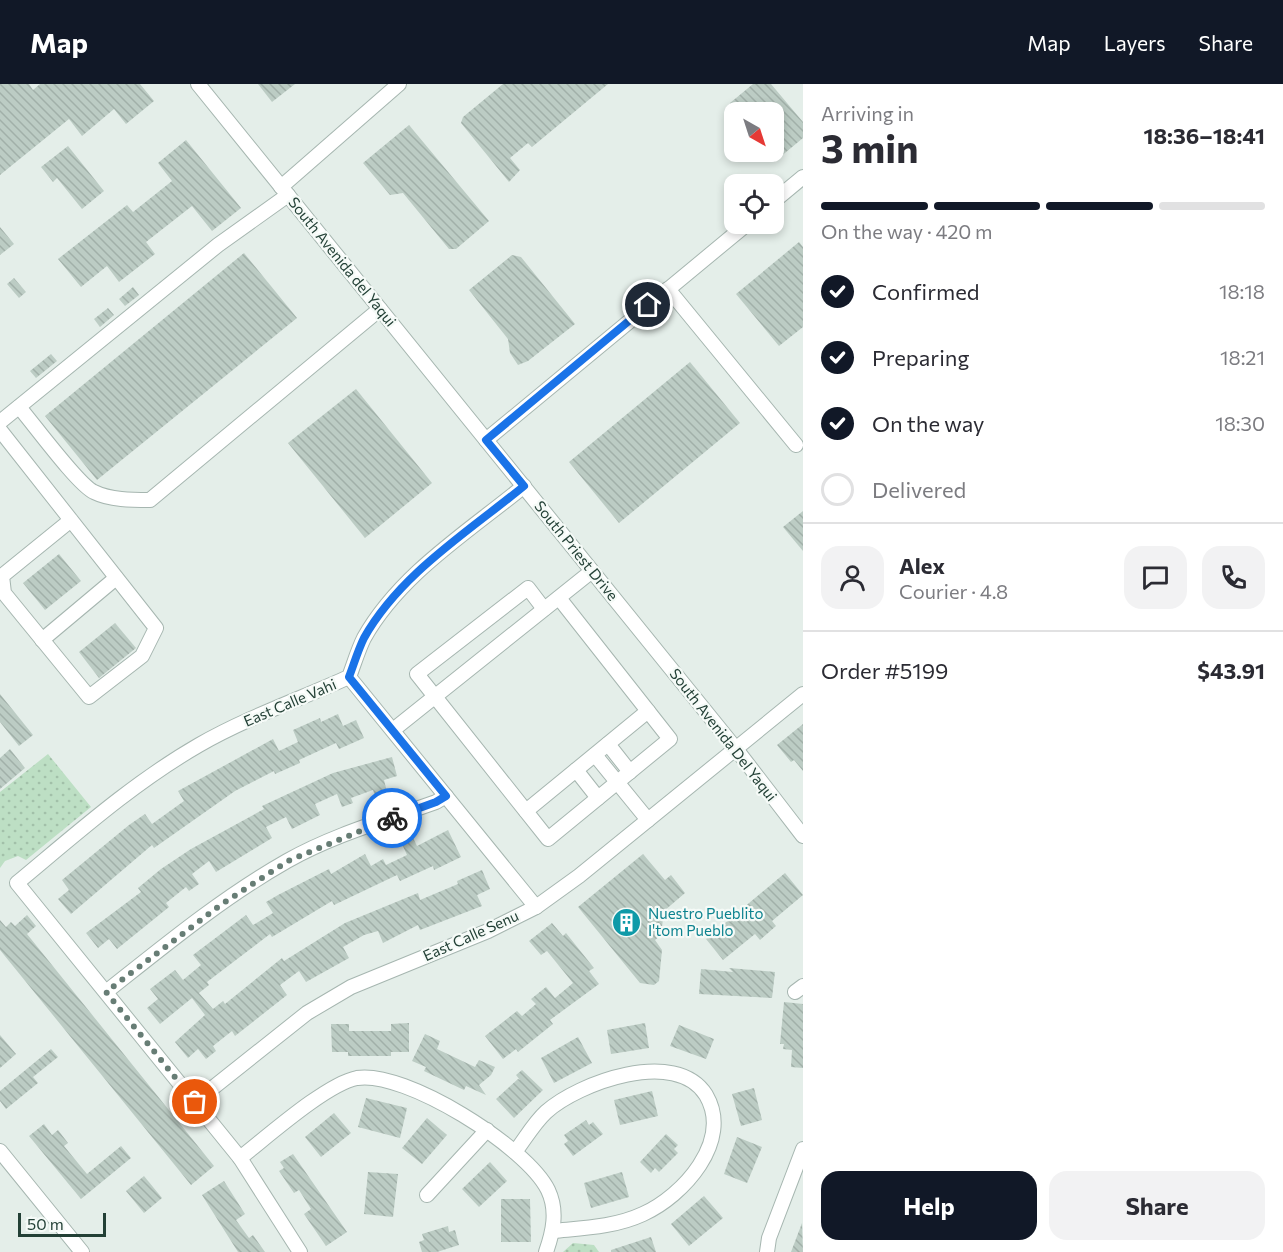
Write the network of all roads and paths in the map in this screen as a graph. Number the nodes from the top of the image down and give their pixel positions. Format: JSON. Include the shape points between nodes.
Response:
{"nodes":[{"id":1,"x":198,"y":84,"type":"edge"},
{"id":2,"x":399,"y":84,"type":"edge"},
{"id":3,"x":803,"y":177,"type":"edge"},
{"id":4,"x":284,"y":191,"type":"junction"},
{"id":5,"x":784,"y":193,"type":"edge"},
{"id":6,"x":735,"y":234,"type":"edge"},
{"id":7,"x":668,"y":289,"type":"junction"},
{"id":8,"x":380,"y":309,"type":"junction"},
{"id":9,"x":19,"y":406,"type":"junction"},
{"id":10,"x":0,"y":422,"type":"edge"},
{"id":11,"x":0,"y":430,"type":"edge"},
{"id":12,"x":486,"y":440,"type":"junction"},
{"id":13,"x":796,"y":446,"type":"dead end"},
{"id":14,"x":524,"y":486,"type":"junction"},
{"id":15,"x":71,"y":520,"type":"junction"},
{"id":16,"x":592,"y":571,"type":"junction"},
{"id":17,"x":116,"y":578,"type":"junction"},
{"id":18,"x":559,"y":598,"type":"junction"},
{"id":19,"x":544,"y":609,"type":"junction"},
{"id":20,"x":643,"y":634,"type":"joint"},
{"id":21,"x":42,"y":640,"type":"junction"},
{"id":22,"x":349,"y":677,"type":"junction"},
{"id":23,"x":803,"y":694,"type":"edge"},
{"id":24,"x":434,"y":698,"type":"junction"},
{"id":25,"x":648,"y":711,"type":"junction"},
{"id":26,"x":393,"y":730,"type":"junction"},
{"id":27,"x":608,"y":744,"type":"junction"},
{"id":28,"x":736,"y":749,"type":"junction"},
{"id":29,"x":595,"y":755,"type":"junction"},
{"id":30,"x":576,"y":770,"type":"junction"},
{"id":31,"x":630,"y":772,"type":"junction"},
{"id":32,"x":617,"y":782,"type":"junction"},
{"id":33,"x":446,"y":796,"type":"junction"},
{"id":34,"x":598,"y":798,"type":"junction"},
{"id":35,"x":526,"y":811,"type":"junction"},
{"id":36,"x":648,"y":820,"type":"junction"},
{"id":37,"x":803,"y":836,"type":"edge"},
{"id":38,"x":536,"y":907,"type":"junction"},
{"id":39,"x":106,"y":992,"type":"junction"},
{"id":40,"x":195,"y":1102,"type":"junction"},
{"id":41,"x":487,"y":1130,"type":"junction"},
{"id":42,"x":803,"y":1149,"type":"edge"},
{"id":43,"x":0,"y":1151,"type":"edge"},
{"id":44,"x":515,"y":1152,"type":"junction"},
{"id":45,"x":240,"y":1158,"type":"junction"},
{"id":46,"x":427,"y":1195,"type":"dead end"},
{"id":47,"x":554,"y":1231,"type":"junction"},
{"id":48,"x":82,"y":1252,"type":"edge"},
{"id":49,"x":300,"y":1252,"type":"edge"},
{"id":50,"x":546,"y":1252,"type":"edge"},
{"id":51,"x":767,"y":1252,"type":"edge"}],
"edges":[{"from":1,"to":4,"type":"street","name":"South Avenida del Yaqui"},
{"from":2,"to":4,"type":"street"},
{"from":3,"to":5,"type":"street"},
{"from":4,"to":8,"type":"street","name":"South Avenida del Yaqui"},
{"from":4,"to":9,"type":"street"},
{"from":6,"to":7,"type":"street"},
{"from":7,"to":12,"type":"street"},
{"from":7,"to":13,"type":"street"},
{"from":8,"to":9,"type":"street","via":[[150,500],[127,500],[93,492]]},
{"from":8,"to":12,"type":"street","name":"South Avenida del Yaqui"},
{"from":9,"to":10,"type":"street"},
{"from":11,"to":15,"type":"street"},
{"from":12,"to":14,"type":"street","name":"South Priest Drive"},
{"from":14,"to":16,"type":"street","name":"South Priest Drive"},
{"from":14,"to":22,"type":"street","name":"East Calle Vahi","via":[[407,582],[363,640]]},
{"from":15,"to":17,"type":"street"},
{"from":15,"to":21,"type":"street","via":[[2,576],[4,593]]},
{"from":16,"to":18,"type":"street"},
{"from":16,"to":20,"type":"street","name":"South Priest Drive"},
{"from":17,"to":21,"type":"street"},
{"from":17,"to":21,"type":"street","via":[[156,628],[142,656],[89,698]]},
{"from":18,"to":19,"type":"street"},
{"from":18,"to":25,"type":"street"},
{"from":19,"to":24,"type":"street"},
{"from":19,"to":24,"type":"street","via":[[528,588],[417,675]]},
{"from":20,"to":28,"type":"street","name":"South Avenida Del Yaqui"},
{"from":22,"to":26,"type":"street"},
{"from":22,"to":39,"type":"street","name":"East Calle Vahi","via":[[242,723],[172,762],[124,793],[16,883]]},
{"from":23,"to":28,"type":"street","name":"East Calle Senu"},
{"from":24,"to":26,"type":"street"},
{"from":24,"to":35,"type":"street"},
{"from":25,"to":27,"type":"street"},
{"from":25,"to":31,"type":"street","via":[[670,739]]},
{"from":26,"to":33,"type":"street"},
{"from":27,"to":29,"type":"street"},
{"from":27,"to":31,"type":"street"},
{"from":28,"to":36,"type":"street","name":"East Calle Senu"},
{"from":28,"to":37,"type":"street","name":"South Avenida Del Yaqui"},
{"from":29,"to":30,"type":"street"},
{"from":29,"to":32,"type":"street"},
{"from":30,"to":34,"type":"street"},
{"from":30,"to":35,"type":"street"},
{"from":31,"to":32,"type":"street"},
{"from":32,"to":34,"type":"street"},
{"from":32,"to":36,"type":"street"},
{"from":33,"to":38,"type":"street"},
{"from":33,"to":39,"type":"street","via":[[288,861],[222,904]]},
{"from":34,"to":35,"type":"street","via":[[548,839]]},
{"from":36,"to":38,"type":"street","name":"East Calle Senu"},
{"from":38,"to":40,"type":"street","name":"East Calle Senu","via":[[351,987],[307,1012]]},
{"from":39,"to":40,"type":"street"},
{"from":40,"to":45,"type":"street"},
{"from":41,"to":44,"type":"street"},
{"from":41,"to":45,"type":"street","via":[[401,1085],[357,1078],[326,1093]]},
{"from":41,"to":46,"type":"street"},
{"from":42,"to":51,"type":"street"},
{"from":43,"to":48,"type":"street"},
{"from":44,"to":47,"type":"street","via":[[548,1189]]},
{"from":44,"to":47,"type":"street","via":[[546,1112],[582,1089],[602,1082],[655,1071],[682,1075],[705,1093],[712,1109],[714,1134],[706,1157],[674,1191],[644,1213],[616,1224]]},
{"from":45,"to":49,"type":"street"},
{"from":47,"to":50,"type":"street"}]}
